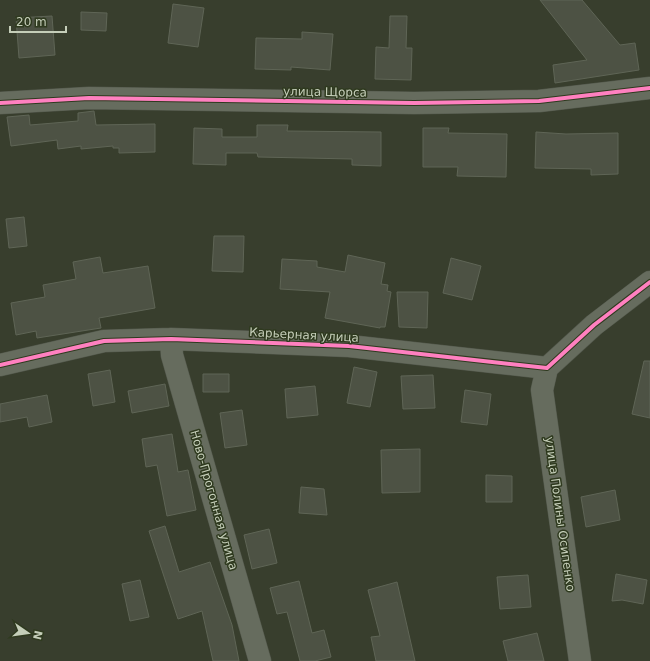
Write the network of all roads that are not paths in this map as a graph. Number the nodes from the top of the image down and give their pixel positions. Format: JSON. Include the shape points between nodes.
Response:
{"nodes":[{"id":1,"x":650,"y":88,"type":"edge"},
{"id":2,"x":0,"y":103,"type":"edge"},
{"id":3,"x":650,"y":282,"type":"edge"},
{"id":4,"x":171,"y":339,"type":"junction"},
{"id":5,"x":0,"y":365,"type":"edge"},
{"id":6,"x":547,"y":368,"type":"junction"},
{"id":7,"x":260,"y":661,"type":"edge"},
{"id":8,"x":580,"y":661,"type":"edge"}],
"edges":[{"from":1,"to":2,"type":"street","name":"улица Щорса","via":[[539,101],[414,103],[89,98]]},
{"from":3,"to":6,"type":"street","via":[[594,325]]},
{"from":4,"to":5,"type":"street","name":"Карьерная улица","via":[[104,341]]},
{"from":4,"to":6,"type":"street","name":"Карьерная улица","via":[[348,346]]},
{"from":4,"to":7,"type":"street","name":"Ново-Прогонная улица","via":[[172,355]]},
{"from":6,"to":8,"type":"street","name":"улица Полины Осипенко","via":[[542,390]]}]}
